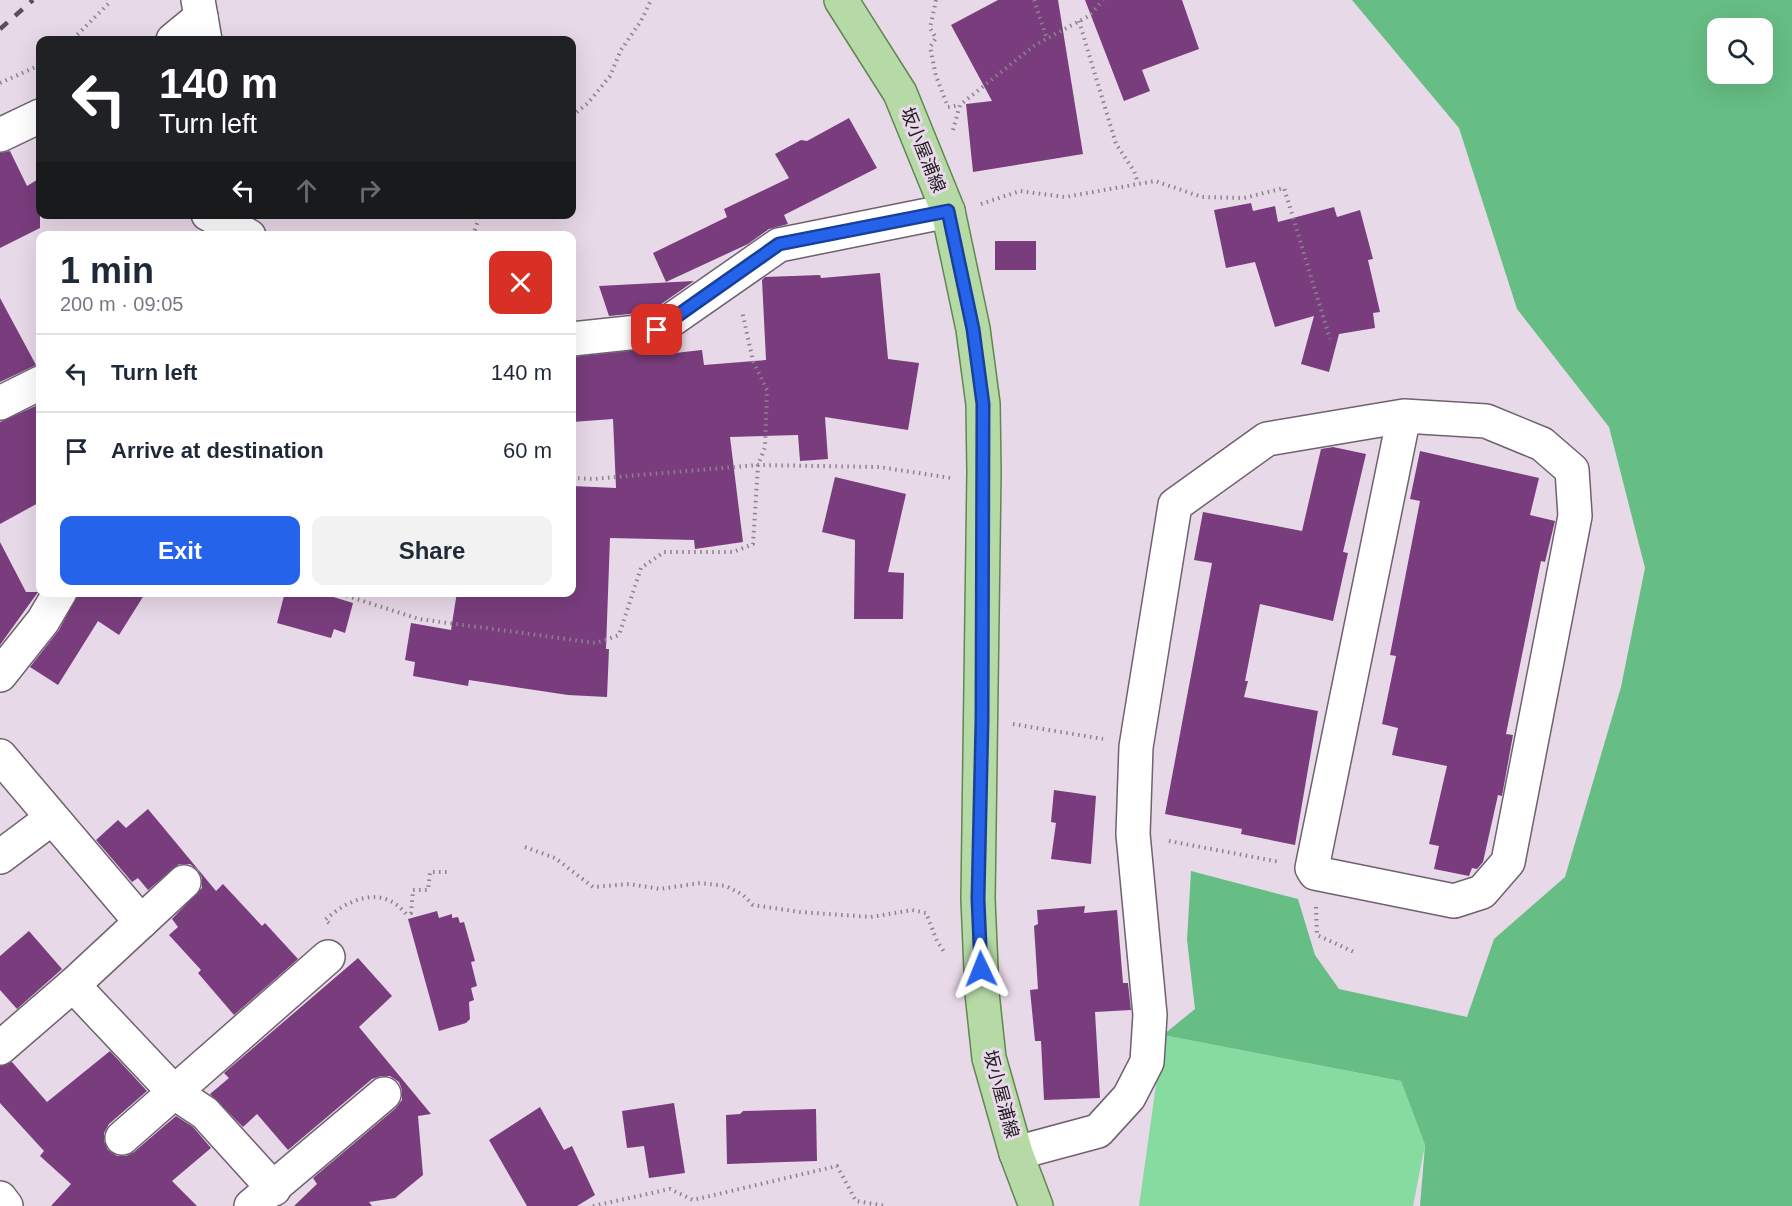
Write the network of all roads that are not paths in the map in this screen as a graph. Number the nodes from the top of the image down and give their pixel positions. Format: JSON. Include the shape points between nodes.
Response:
{"nodes":[{"id":1,"x":841,"y":0,"type":"edge"},
{"id":2,"x":202,"y":19,"type":"edge"},
{"id":3,"x":179,"y":36,"type":"edge"},
{"id":4,"x":36,"y":118,"type":"edge"},
{"id":5,"x":0,"y":135,"type":"edge"},
{"id":6,"x":948,"y":211,"type":"junction"},
{"id":7,"x":217,"y":219,"type":"edge"},
{"id":8,"x":239,"y":231,"type":"edge"},
{"id":9,"x":576,"y":339,"type":"edge"},
{"id":10,"x":36,"y":385,"type":"edge"},
{"id":11,"x":0,"y":403,"type":"edge"},
{"id":12,"x":1404,"y":416,"type":"junction"},
{"id":13,"x":57,"y":597,"type":"edge"},
{"id":14,"x":0,"y":675,"type":"edge"},
{"id":15,"x":0,"y":756,"type":"edge"},
{"id":16,"x":52,"y":818,"type":"junction"},
{"id":17,"x":0,"y":857,"type":"edge"},
{"id":18,"x":184,"y":882,"type":"dead end"},
{"id":19,"x":141,"y":922,"type":"junction"},
{"id":20,"x":328,"y":957,"type":"road end"},
{"id":21,"x":73,"y":985,"type":"junction"},
{"id":22,"x":0,"y":1048,"type":"edge"},
{"id":23,"x":175,"y":1093,"type":"junction"},
{"id":24,"x":384,"y":1094,"type":"dead end"},
{"id":25,"x":122,"y":1138,"type":"dead end"},
{"id":26,"x":1016,"y":1153,"type":"junction"},
{"id":27,"x":0,"y":1198,"type":"edge"},
{"id":28,"x":258,"y":1201,"type":"edge"},
{"id":29,"x":6,"y":1206,"type":"edge"},
{"id":30,"x":1036,"y":1206,"type":"edge"}],
"edges":[{"from":1,"to":6,"type":"main road","name":"坂小屋浦線","via":[[900,93]]},
{"from":2,"to":3,"type":"street"},
{"from":4,"to":5,"type":"street"},
{"from":6,"to":9,"type":"street","via":[[779,244],[657,330]]},
{"from":6,"to":26,"type":"main road","name":"坂小屋浦線","via":[[973,329],[983,404],[978,899],[981,981],[989,1058]]},
{"from":7,"to":8,"type":"street"},
{"from":10,"to":11,"type":"street"},
{"from":12,"to":12,"type":"street","via":[[1486,421],[1542,444],[1572,470],[1575,516],[1508,862],[1482,892],[1454,901],[1314,871]]},
{"from":12,"to":26,"type":"street","via":[[1267,439],[1175,505],[1136,747],[1133,834],[1150,1016],[1147,1062],[1130,1097],[1098,1131]]},
{"from":13,"to":14,"type":"street"},
{"from":15,"to":16,"type":"street"},
{"from":16,"to":17,"type":"street"},
{"from":16,"to":19,"type":"street"},
{"from":18,"to":19,"type":"street"},
{"from":19,"to":21,"type":"street"},
{"from":20,"to":23,"type":"street"},
{"from":21,"to":22,"type":"street"},
{"from":21,"to":23,"type":"street"},
{"from":23,"to":25,"type":"street"},
{"from":23,"to":28,"type":"street","via":[[205,1113]]},
{"from":24,"to":28,"type":"street"},
{"from":26,"to":30,"type":"main road","name":"坂小屋浦線"},
{"from":27,"to":29,"type":"street"}]}
